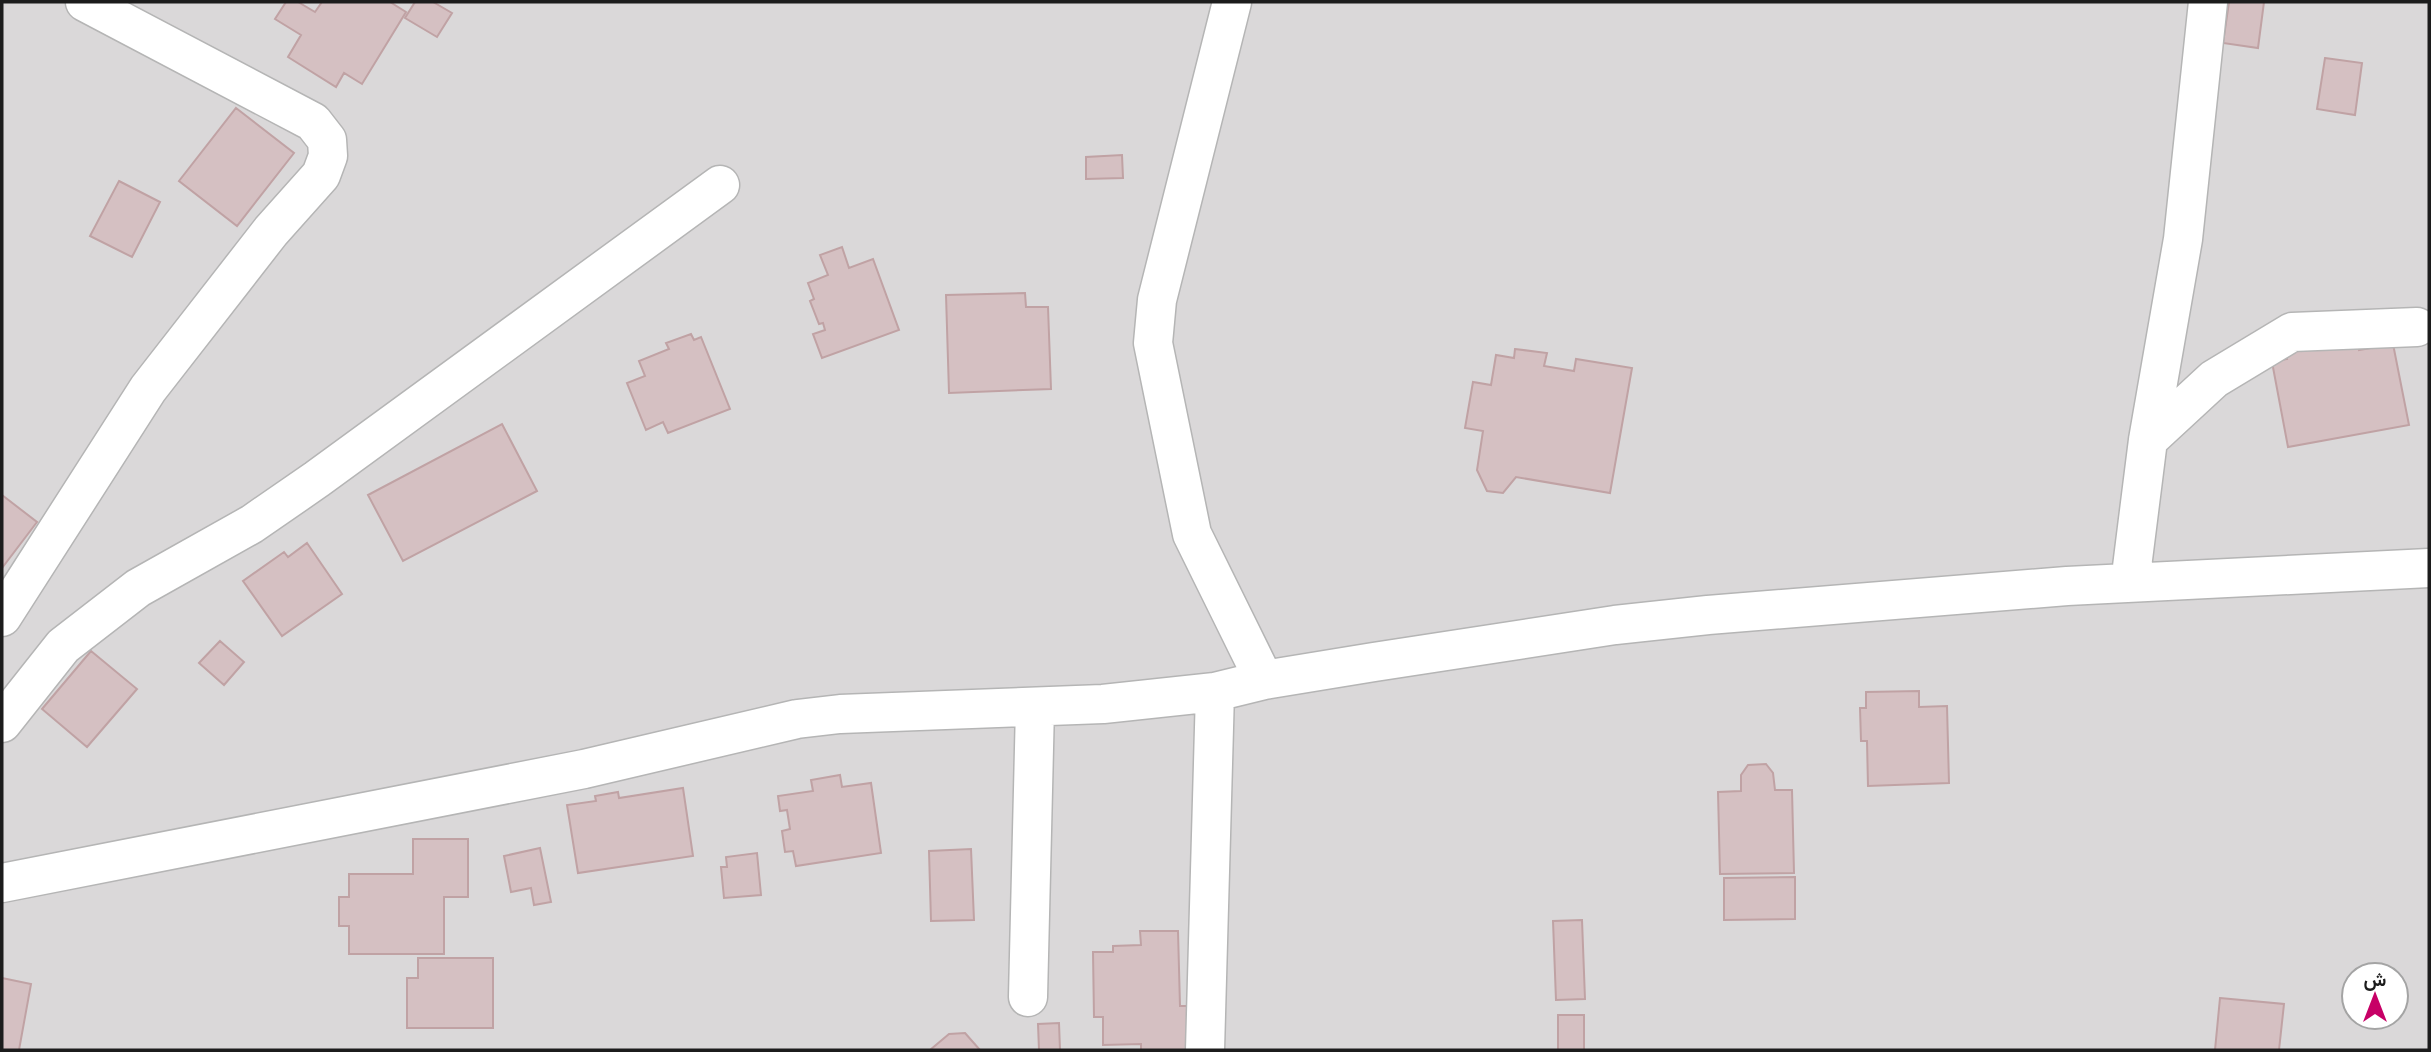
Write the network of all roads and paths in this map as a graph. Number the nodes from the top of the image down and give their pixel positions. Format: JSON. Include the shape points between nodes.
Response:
{"nodes":[{"id":1,"x":85,"y":2,"type":"edge"},
{"id":2,"x":1232,"y":2,"type":"edge"},
{"id":3,"x":2208,"y":2,"type":"edge"},
{"id":4,"x":720,"y":185,"type":"dead end"},
{"id":5,"x":2417,"y":327,"type":"dead end"},
{"id":6,"x":2148,"y":440,"type":"junction"},
{"id":7,"x":2429,"y":569,"type":"edge"},
{"id":8,"x":2130,"y":583,"type":"junction"},
{"id":9,"x":2,"y":617,"type":"edge"},
{"id":10,"x":1264,"y":680,"type":"junction"},
{"id":11,"x":1214,"y":692,"type":"junction"},
{"id":12,"x":1035,"y":706,"type":"junction"},
{"id":13,"x":2,"y":723,"type":"edge"},
{"id":14,"x":2,"y":883,"type":"edge"},
{"id":15,"x":1028,"y":997,"type":"dead end"},
{"id":16,"x":1205,"y":1050,"type":"edge"}],
"edges":[{"from":1,"to":9,"type":"street","via":[[313,122],[327,140],[328,156],[321,175],[271,231],[148,389]]},
{"from":2,"to":10,"type":"street","via":[[1157,300],[1153,342],[1192,534]]},
{"from":3,"to":6,"type":"street","via":[[2183,239]]},
{"from":4,"to":13,"type":"street","via":[[274,509],[138,588],[63,646]]},
{"from":5,"to":6,"type":"street","via":[[2292,332],[2214,379]]},
{"from":6,"to":8,"type":"street"},
{"from":7,"to":8,"type":"street"},
{"from":8,"to":10,"type":"street","via":[[1615,625]]},
{"from":10,"to":11,"type":"street"},
{"from":11,"to":12,"type":"street"},
{"from":11,"to":16,"type":"street"},
{"from":12,"to":14,"type":"street","via":[[797,719],[584,769]]},
{"from":12,"to":15,"type":"street"}]}
